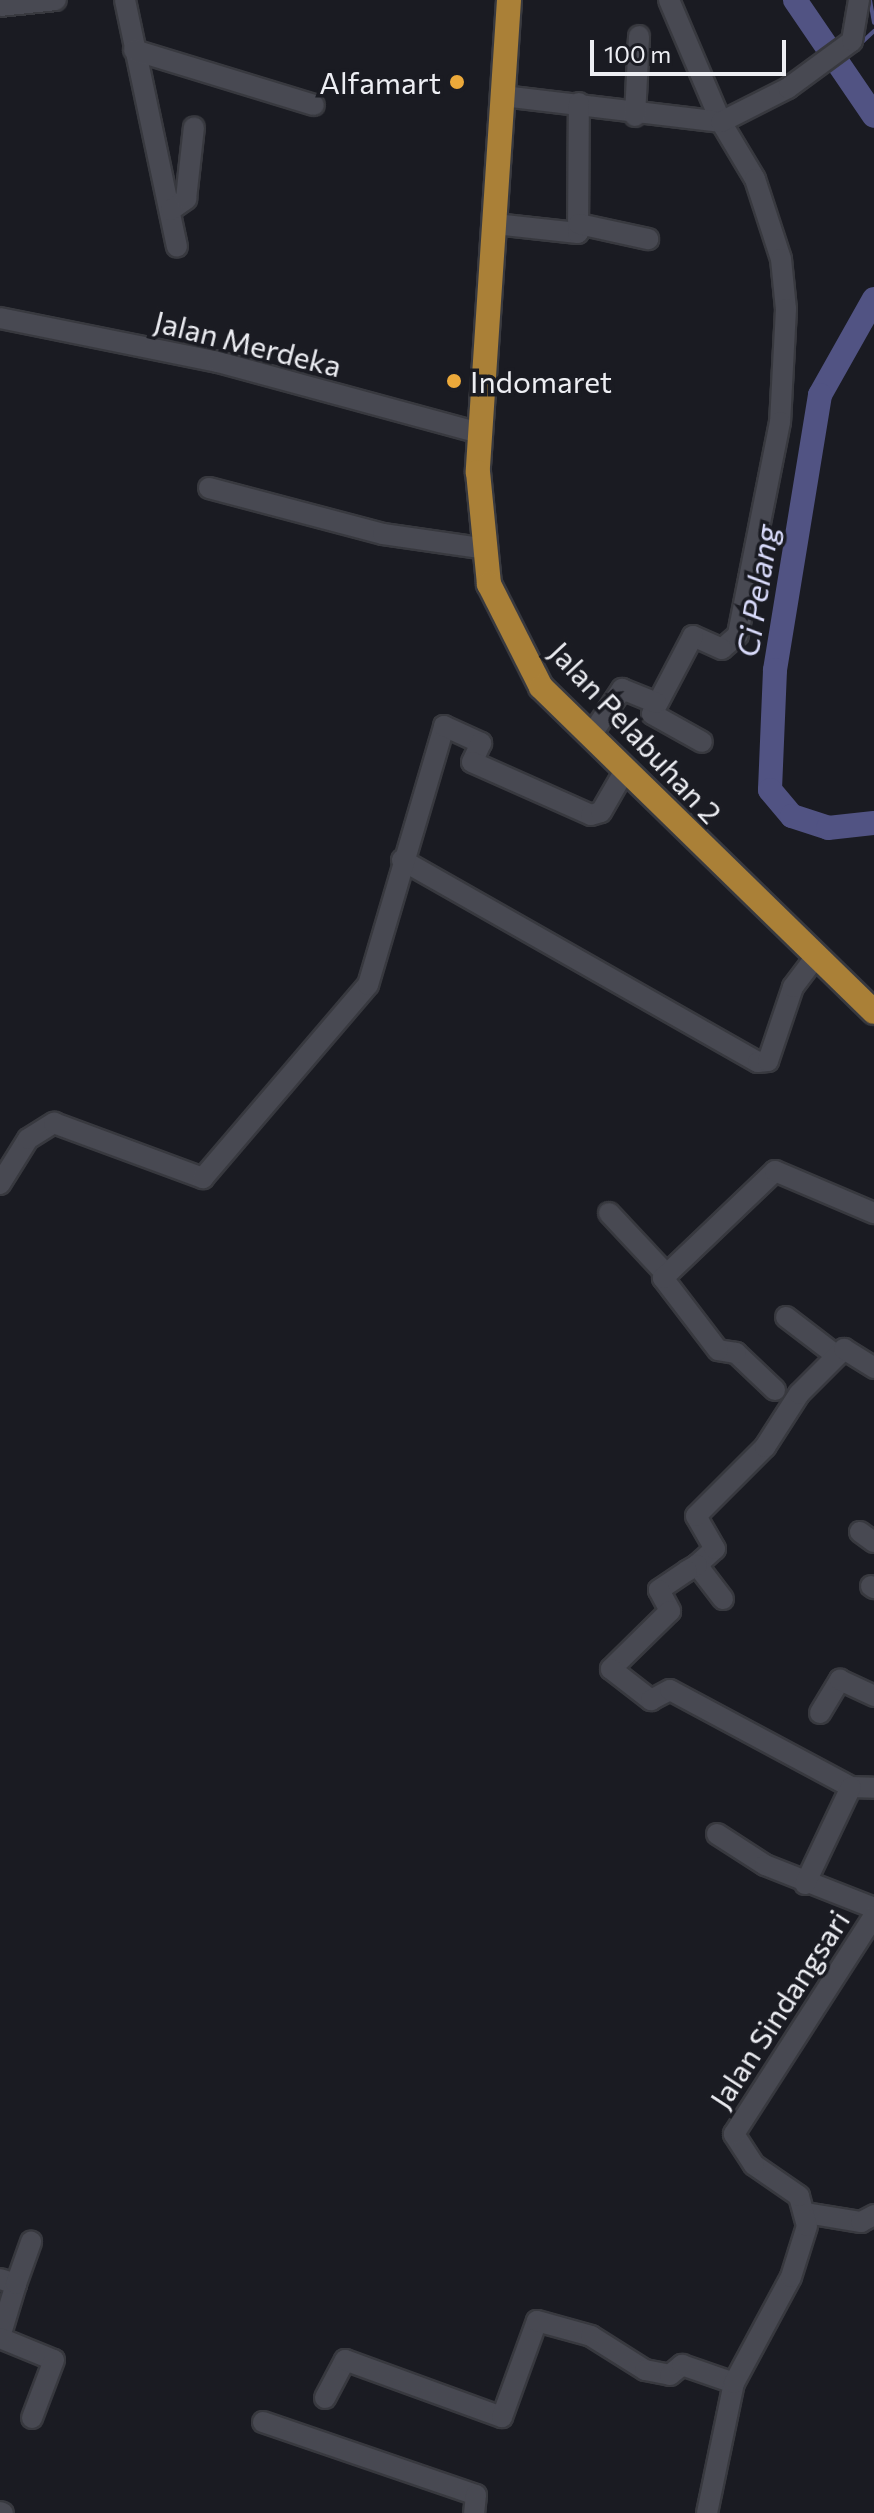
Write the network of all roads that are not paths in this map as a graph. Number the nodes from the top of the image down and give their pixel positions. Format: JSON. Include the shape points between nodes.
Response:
{"nodes":[{"id":1,"x":56,"y":0,"type":"edge"},
{"id":2,"x":125,"y":0,"type":"edge"},
{"id":3,"x":509,"y":0,"type":"edge"},
{"id":4,"x":669,"y":0,"type":"edge"},
{"id":5,"x":859,"y":0,"type":"edge"},
{"id":6,"x":0,"y":6,"type":"edge"},
{"id":7,"x":639,"y":36,"type":"dead end"},
{"id":8,"x":134,"y":50,"type":"junction"},
{"id":9,"x":503,"y":96,"type":"junction"},
{"id":10,"x":579,"y":103,"type":"junction"},
{"id":11,"x":314,"y":105,"type":"dead end"},
{"id":12,"x":635,"y":116,"type":"junction"},
{"id":13,"x":721,"y":122,"type":"junction"},
{"id":14,"x":194,"y":127,"type":"dead end"},
{"id":15,"x":171,"y":210,"type":"junction"},
{"id":16,"x":495,"y":224,"type":"junction"},
{"id":17,"x":579,"y":224,"type":"junction"},
{"id":18,"x":648,"y":239,"type":"dead end"},
{"id":19,"x":177,"y":247,"type":"dead end"},
{"id":20,"x":0,"y":318,"type":"edge"},
{"id":21,"x":480,"y":433,"type":"junction"},
{"id":22,"x":209,"y":488,"type":"dead end"},
{"id":23,"x":480,"y":548,"type":"junction"},
{"id":24,"x":656,"y":703,"type":"junction"},
{"id":25,"x":590,"y":737,"type":"junction"},
{"id":26,"x":702,"y":742,"type":"dead end"},
{"id":27,"x":624,"y":772,"type":"junction"},
{"id":28,"x":402,"y":860,"type":"junction"},
{"id":29,"x":815,"y":958,"type":"junction"},
{"id":30,"x":874,"y":1012,"type":"edge"},
{"id":31,"x":2,"y":1177,"type":"edge"},
{"id":32,"x":609,"y":1213,"type":"dead end"},
{"id":33,"x":874,"y":1213,"type":"edge"},
{"id":34,"x":666,"y":1274,"type":"junction"},
{"id":35,"x":786,"y":1317,"type":"dead end"},
{"id":36,"x":837,"y":1356,"type":"junction"},
{"id":37,"x":874,"y":1368,"type":"edge"},
{"id":38,"x":775,"y":1390,"type":"dead end"},
{"id":39,"x":697,"y":1565,"type":"junction"},
{"id":40,"x":723,"y":1599,"type":"dead end"},
{"id":41,"x":874,"y":1696,"type":"edge"},
{"id":42,"x":820,"y":1713,"type":"dead end"},
{"id":43,"x":851,"y":1787,"type":"junction"},
{"id":44,"x":874,"y":1788,"type":"edge"},
{"id":45,"x":717,"y":1834,"type":"dead end"},
{"id":46,"x":805,"y":1884,"type":"junction"},
{"id":47,"x":874,"y":1908,"type":"edge"},
{"id":48,"x":874,"y":1916,"type":"edge"},
{"id":49,"x":806,"y":2213,"type":"junction"},
{"id":50,"x":874,"y":2215,"type":"edge"},
{"id":51,"x":31,"y":2242,"type":"dead end"},
{"id":52,"x":8,"y":2282,"type":"edge"},
{"id":53,"x":0,"y":2338,"type":"edge"},
{"id":54,"x":734,"y":2383,"type":"junction"},
{"id":55,"x":325,"y":2398,"type":"dead end"},
{"id":56,"x":32,"y":2418,"type":"dead end"},
{"id":57,"x":263,"y":2422,"type":"dead end"},
{"id":58,"x":474,"y":2513,"type":"edge"},
{"id":59,"x":707,"y":2513,"type":"edge"}],
"edges":[{"from":1,"to":6,"type":"street"},
{"from":2,"to":8,"type":"street"},
{"from":3,"to":9,"type":"main road","name":"Jalan Pelabuhan 2"},
{"from":4,"to":13,"type":"street"},
{"from":5,"to":13,"type":"street","via":[[852,41],[788,88]]},
{"from":7,"to":12,"type":"street"},
{"from":8,"to":11,"type":"street"},
{"from":8,"to":15,"type":"street"},
{"from":9,"to":10,"type":"street"},
{"from":9,"to":16,"type":"main road","name":"Jalan Pelabuhan 2"},
{"from":10,"to":12,"type":"street"},
{"from":10,"to":17,"type":"street"},
{"from":12,"to":13,"type":"street"},
{"from":13,"to":24,"type":"street","via":[[755,179],[781,259],[783,396],[738,635],[722,649],[693,636]]},
{"from":14,"to":15,"type":"street","via":[[186,199]]},
{"from":15,"to":19,"type":"street"},
{"from":16,"to":17,"type":"street","via":[[574,236]]},
{"from":16,"to":21,"type":"main road","name":"Jalan Pelabuhan 2"},
{"from":17,"to":18,"type":"street"},
{"from":20,"to":21,"type":"street","name":"Jalan Merdeka","via":[[218,362]]},
{"from":21,"to":23,"type":"main road","name":"Jalan Pelabuhan 2"},
{"from":22,"to":23,"type":"street","via":[[383,534]]},
{"from":23,"to":25,"type":"main road","name":"Jalan Pelabuhan 2","via":[[518,652]]},
{"from":24,"to":25,"type":"street","via":[[622,689]]},
{"from":24,"to":26,"type":"street","via":[[652,714]]},
{"from":25,"to":27,"type":"main road","name":"Jalan Pelabuhan 2"},
{"from":27,"to":28,"type":"street","via":[[603,809],[591,815],[472,762],[481,743],[444,726]]},
{"from":27,"to":29,"type":"main road","name":"Jalan Pelabuhan 2"},
{"from":28,"to":29,"type":"street","via":[[758,1062],[768,1061],[793,987]]},
{"from":28,"to":31,"type":"street","via":[[368,985],[203,1178],[54,1123],[28,1139]]},
{"from":29,"to":30,"type":"main road","name":"Jalan Pelabuhan 2"},
{"from":32,"to":34,"type":"street"},
{"from":33,"to":34,"type":"street","via":[[775,1171]]},
{"from":34,"to":38,"type":"street","via":[[662,1284],[713,1345],[736,1353]]},
{"from":35,"to":36,"type":"street"},
{"from":36,"to":37,"type":"street","via":[[844,1349]]},
{"from":36,"to":39,"type":"street","via":[[799,1394],[765,1447],[696,1516],[715,1549]]},
{"from":39,"to":40,"type":"street"},
{"from":39,"to":43,"type":"street","via":[[659,1590],[670,1611],[611,1669],[651,1700],[670,1690],[682,1695]]},
{"from":41,"to":42,"type":"street","via":[[843,1679]]},
{"from":43,"to":44,"type":"street"},
{"from":43,"to":46,"type":"street"},
{"from":45,"to":46,"type":"street"},
{"from":46,"to":47,"type":"street"},
{"from":48,"to":49,"type":"street","name":"Jalan Sindangsari","via":[[734,2134],[754,2165],[799,2196]]},
{"from":49,"to":50,"type":"street","via":[[861,2222]]},
{"from":49,"to":54,"type":"street","via":[[802,2250]]},
{"from":51,"to":52,"type":"street"},
{"from":52,"to":53,"type":"street"},
{"from":53,"to":56,"type":"street","via":[[54,2360]]},
{"from":54,"to":55,"type":"street","via":[[682,2365],[670,2375],[645,2370],[591,2336],[537,2321],[502,2417],[345,2360]]},
{"from":54,"to":59,"type":"street"},
{"from":57,"to":58,"type":"street","via":[[477,2496]]}]}
